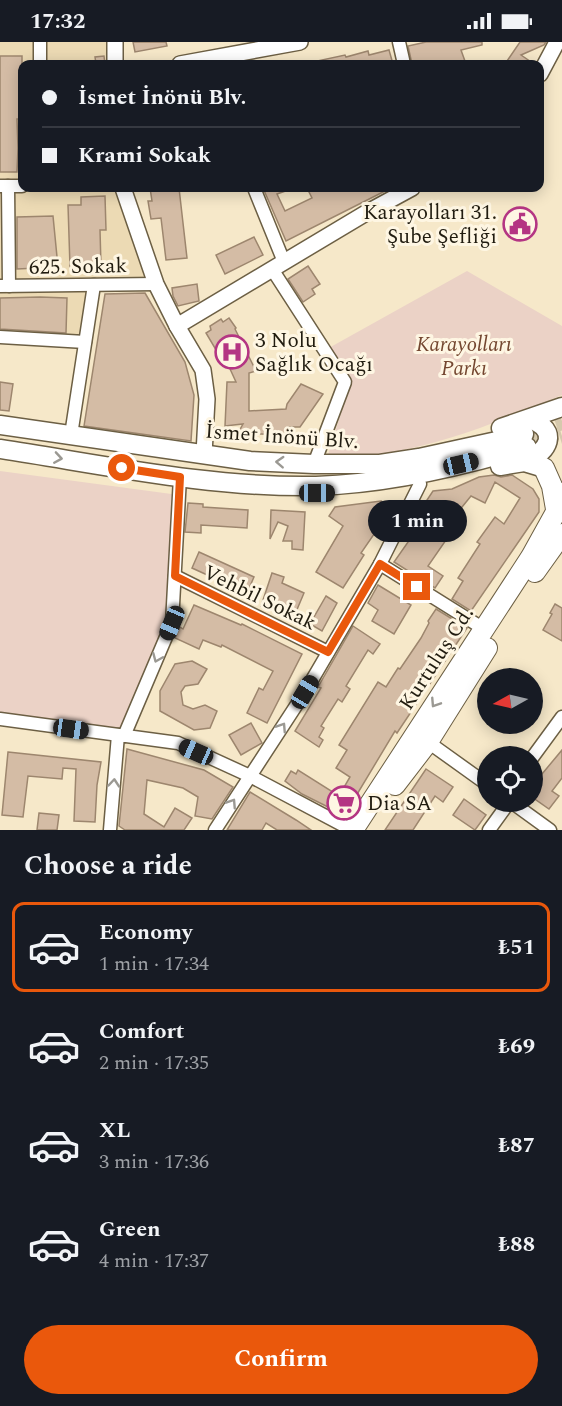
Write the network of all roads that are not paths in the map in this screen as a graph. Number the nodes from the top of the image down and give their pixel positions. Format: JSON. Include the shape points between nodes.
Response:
{"nodes":[{"id":1,"x":40,"y":42,"type":"edge"},
{"id":2,"x":115,"y":42,"type":"edge"},
{"id":3,"x":300,"y":42,"type":"edge"},
{"id":4,"x":399,"y":42,"type":"edge"},
{"id":5,"x":557,"y":42,"type":"edge"},
{"id":6,"x":40,"y":60,"type":"edge"},
{"id":7,"x":115,"y":60,"type":"edge"},
{"id":8,"x":221,"y":60,"type":"edge"},
{"id":9,"x":403,"y":60,"type":"edge"},
{"id":10,"x":544,"y":66,"type":"edge"},
{"id":11,"x":4,"y":186,"type":"edge"},
{"id":12,"x":124,"y":192,"type":"edge"},
{"id":13,"x":255,"y":192,"type":"edge"},
{"id":14,"x":405,"y":192,"type":"edge"},
{"id":15,"x":278,"y":265,"type":"junction"},
{"id":16,"x":156,"y":284,"type":"junction"},
{"id":17,"x":94,"y":285,"type":"junction"},
{"id":18,"x":4,"y":286,"type":"edge"},
{"id":19,"x":177,"y":326,"type":"junction"},
{"id":20,"x":0,"y":338,"type":"edge"},
{"id":21,"x":86,"y":342,"type":"junction"},
{"id":22,"x":562,"y":407,"type":"edge"},
{"id":23,"x":0,"y":425,"type":"edge"},
{"id":24,"x":71,"y":435,"type":"junction"},
{"id":25,"x":526,"y":440,"type":"junction"},
{"id":26,"x":0,"y":449,"type":"edge"},
{"id":27,"x":204,"y":454,"type":"junction"},
{"id":28,"x":314,"y":464,"type":"junction"},
{"id":29,"x":553,"y":470,"type":"edge"},
{"id":30,"x":180,"y":477,"type":"junction"},
{"id":31,"x":246,"y":484,"type":"junction"},
{"id":32,"x":420,"y":484,"type":"junction"},
{"id":33,"x":559,"y":502,"type":"edge"},
{"id":34,"x":562,"y":534,"type":"edge"},
{"id":35,"x":380,"y":564,"type":"junction"},
{"id":36,"x":175,"y":576,"type":"junction"},
{"id":37,"x":484,"y":629,"type":"junction"},
{"id":38,"x":328,"y":652,"type":"junction"},
{"id":39,"x":562,"y":717,"type":"edge"},
{"id":40,"x":0,"y":719,"type":"edge"},
{"id":41,"x":121,"y":736,"type":"junction"},
{"id":42,"x":428,"y":742,"type":"junction"},
{"id":43,"x":541,"y":746,"type":"edge"},
{"id":44,"x":249,"y":776,"type":"junction"},
{"id":45,"x":477,"y":777,"type":"edge"},
{"id":46,"x":502,"y":812,"type":"edge"},
{"id":47,"x":525,"y":812,"type":"edge"},
{"id":48,"x":110,"y":830,"type":"edge"},
{"id":49,"x":215,"y":830,"type":"edge"},
{"id":50,"x":352,"y":830,"type":"edge"},
{"id":51,"x":366,"y":830,"type":"edge"},
{"id":52,"x":489,"y":830,"type":"edge"},
{"id":53,"x":550,"y":830,"type":"edge"}],
"edges":[{"from":1,"to":6,"type":"street"},
{"from":2,"to":7,"type":"street"},
{"from":3,"to":8,"type":"street"},
{"from":4,"to":9,"type":"street"},
{"from":5,"to":10,"type":"street"},
{"from":11,"to":18,"type":"street"},
{"from":12,"to":16,"type":"street"},
{"from":13,"to":15,"type":"street"},
{"from":14,"to":15,"type":"street"},
{"from":15,"to":19,"type":"street"},
{"from":15,"to":28,"type":"street","via":[[345,382]]},
{"from":16,"to":17,"type":"street","name":"625. Sokak"},
{"from":16,"to":19,"type":"street"},
{"from":17,"to":18,"type":"street","name":"625. Sokak"},
{"from":17,"to":21,"type":"street"},
{"from":19,"to":27,"type":"street","via":[[203,370],[207,399]]},
{"from":20,"to":21,"type":"street"},
{"from":21,"to":24,"type":"street"},
{"from":22,"to":25,"type":"main road"},
{"from":23,"to":24,"type":"main road","name":"İsmet İnönü Blv."},
{"from":24,"to":27,"type":"main road","name":"İsmet İnönü Blv."},
{"from":25,"to":28,"type":"main road","name":"İsmet İnönü Blv.","via":[[506,439],[380,464]]},
{"from":25,"to":29,"type":"main road"},
{"from":25,"to":31,"type":"main road","name":"İsmet İnönü Blv.","via":[[435,470],[375,480],[318,486]]},
{"from":25,"to":32,"type":"main road"},
{"from":26,"to":30,"type":"main road","name":"İsmet İnönü Blv.","one_way":true},
{"from":28,"to":27,"type":"main road","name":"İsmet İnönü Blv.","one_way":true},
{"from":29,"to":33,"type":"main road","via":[[552,486]]},
{"from":30,"to":31,"type":"main road","name":"İsmet İnönü Blv."},
{"from":30,"to":36,"type":"street"},
{"from":31,"to":32,"type":"main road","via":[[297,492],[356,493]]},
{"from":32,"to":35,"type":"street"},
{"from":33,"to":37,"type":"main road","name":"Kurtuluş Cd.","via":[[531,557]]},
{"from":34,"to":42,"type":"main road","name":"Kurtuluş Cd."},
{"from":35,"to":37,"type":"street"},
{"from":35,"to":38,"type":"street"},
{"from":36,"to":38,"type":"street","name":"Vehbil Sokak"},
{"from":36,"to":41,"type":"street","one_way":true,"via":[[172,623]]},
{"from":37,"to":50,"type":"main road","name":"Kurtuluş Cd.","one_way":true},
{"from":44,"to":38,"type":"street","one_way":true},
{"from":39,"to":43,"type":"street"},
{"from":40,"to":41,"type":"street"},
{"from":41,"to":44,"type":"street","via":[[178,743]]},
{"from":48,"to":41,"type":"street","one_way":true},
{"from":42,"to":45,"type":"street"},
{"from":42,"to":51,"type":"main road","name":"Kurtuluş Cd."},
{"from":49,"to":44,"type":"street","one_way":true},
{"from":44,"to":50,"type":"street"},
{"from":46,"to":52,"type":"street"},
{"from":47,"to":53,"type":"street"}]}
